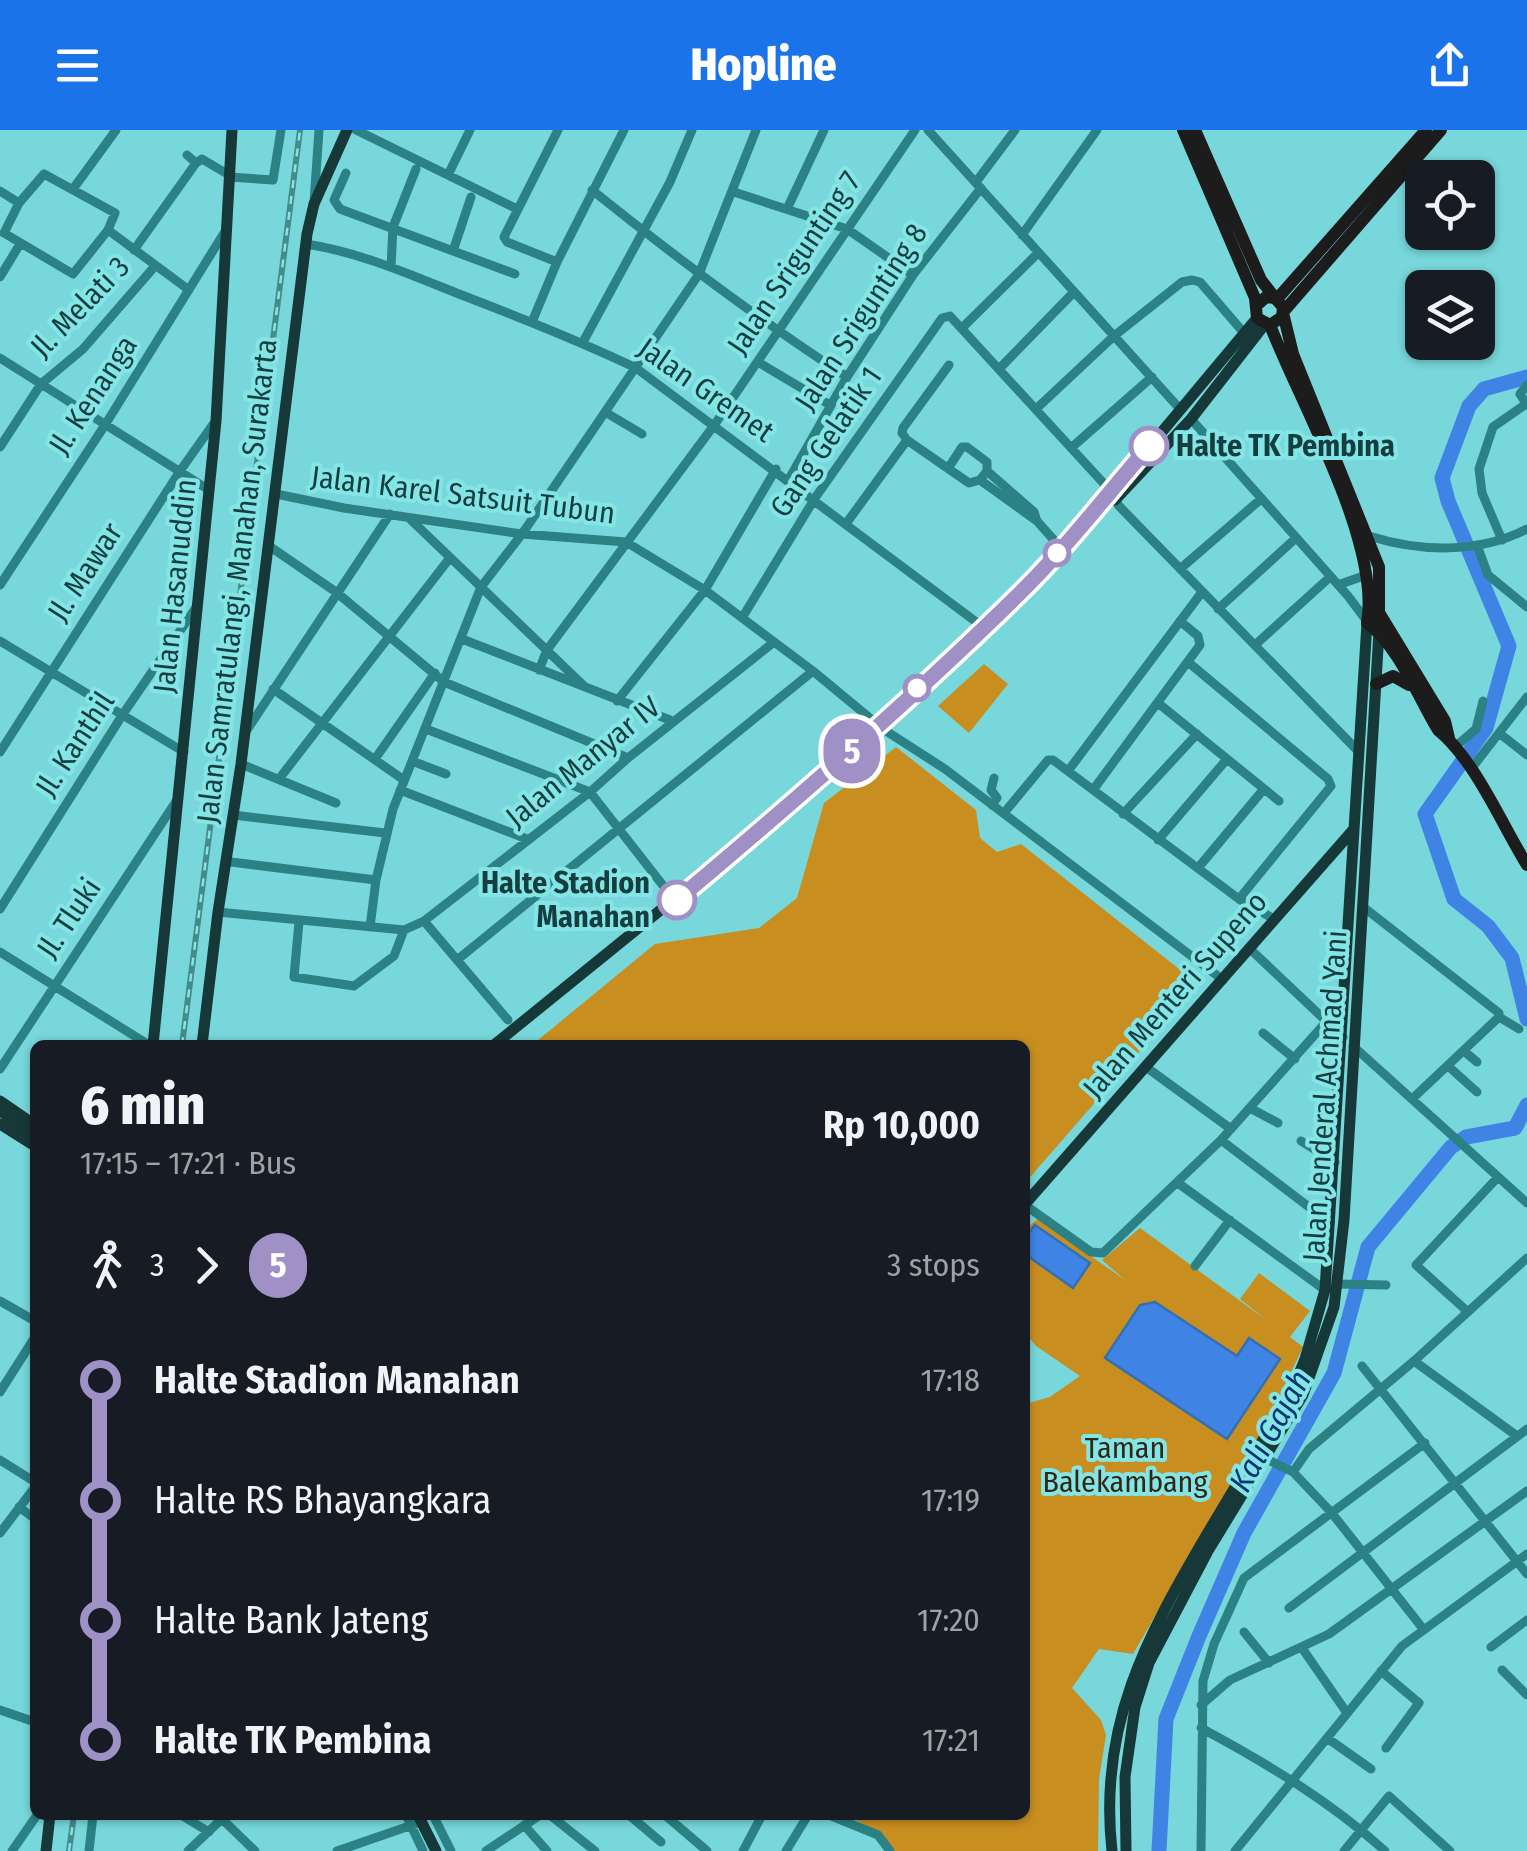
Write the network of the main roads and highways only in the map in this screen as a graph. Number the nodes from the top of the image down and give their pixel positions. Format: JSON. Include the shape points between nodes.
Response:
{"nodes":[{"id":1,"x":232,"y":130,"type":"edge"},
{"id":2,"x":347,"y":130,"type":"edge"},
{"id":3,"x":1184,"y":130,"type":"edge"},
{"id":4,"x":1194,"y":130,"type":"edge"},
{"id":5,"x":1426,"y":130,"type":"edge"},
{"id":6,"x":1441,"y":130,"type":"edge"},
{"id":7,"x":1396,"y":173,"type":"junction"},
{"id":8,"x":1280,"y":305,"type":"junction"},
{"id":9,"x":1262,"y":318,"type":"junction"},
{"id":10,"x":1110,"y":497,"type":"junction"},
{"id":11,"x":1369,"y":608,"type":"junction"},
{"id":12,"x":1373,"y":627,"type":"junction"},
{"id":13,"x":1376,"y":684,"type":"junction"},
{"id":14,"x":1412,"y":686,"type":"junction"},
{"id":15,"x":880,"y":727,"type":"junction"},
{"id":16,"x":1454,"y":746,"type":"junction"},
{"id":17,"x":1360,"y":826,"type":"junction"},
{"id":18,"x":1526,"y":859,"type":"edge"},
{"id":19,"x":149,"y":1040,"type":"edge"},
{"id":20,"x":203,"y":1040,"type":"edge"},
{"id":21,"x":492,"y":1040,"type":"edge"},
{"id":22,"x":500,"y":1040,"type":"edge"},
{"id":23,"x":1348,"y":1042,"type":"junction"},
{"id":24,"x":0,"y":1101,"type":"edge"},
{"id":25,"x":0,"y":1111,"type":"edge"},
{"id":26,"x":30,"y":1122,"type":"edge"},
{"id":27,"x":0,"y":1124,"type":"edge"},
{"id":28,"x":30,"y":1131,"type":"edge"},
{"id":29,"x":30,"y":1143,"type":"edge"},
{"id":30,"x":1030,"y":1198,"type":"edge"},
{"id":31,"x":1264,"y":1458,"type":"junction"},
{"id":32,"x":49,"y":1820,"type":"edge"},
{"id":33,"x":418,"y":1820,"type":"edge"},
{"id":34,"x":442,"y":1849,"type":"edge"},
{"id":35,"x":46,"y":1851,"type":"edge"},
{"id":36,"x":1112,"y":1851,"type":"edge"},
{"id":37,"x":1126,"y":1851,"type":"edge"}],
"edges":[{"from":1,"to":19,"type":"main road","name":"Jalan Hasanuddin","via":[[210,490]]},
{"from":2,"to":20,"type":"main road","name":"Jalan Samratulangi, Manahan, Surakarta","via":[[314,204],[306,244]]},
{"from":3,"to":9,"type":"highway","name":"Jalan Jenderal Achmad Yani"},
{"from":4,"to":8,"type":"highway","name":"Jalan Jenderal Achmad Yani","via":[[1261,280]]},
{"from":5,"to":7,"type":"highway"},
{"from":6,"to":7,"type":"highway"},
{"from":7,"to":8,"type":"highway"},
{"from":8,"to":9,"type":"highway","via":[[1277,323]]},
{"from":8,"to":9,"type":"highway","via":[[1266,298]]},
{"from":8,"to":11,"type":"highway","name":"Jalan Jenderal Achmad Yani","via":[[1378,568]]},
{"from":9,"to":10,"type":"main road"},
{"from":9,"to":10,"type":"main road","via":[[1190,419]]},
{"from":9,"to":11,"type":"highway","name":"Jalan Jenderal Achmad Yani","via":[[1362,545]]},
{"from":10,"to":15,"type":"main road"},
{"from":11,"to":12,"type":"highway","name":"Jalan Jenderal Achmad Yani"},
{"from":11,"to":16,"type":"highway","via":[[1445,720]]},
{"from":12,"to":13,"type":"main road","name":"Jalan Jenderal Achmad Yani"},
{"from":12,"to":14,"type":"highway"},
{"from":12,"to":17,"type":"main road","name":"Jalan Jenderal Achmad Yani","via":[[1358,750]]},
{"from":13,"to":14,"type":"highway","via":[[1393,676]]},
{"from":13,"to":17,"type":"main road","name":"Jalan Jenderal Achmad Yani"},
{"from":14,"to":16,"type":"highway"},
{"from":15,"to":21,"type":"main road","via":[[866,730]]},
{"from":15,"to":22,"type":"main road"},
{"from":16,"to":18,"type":"highway"},
{"from":17,"to":23,"type":"main road","name":"Jalan Jenderal Achmad Yani"},
{"from":17,"to":23,"type":"main road","name":"Jalan Jenderal Achmad Yani","via":[[1362,906]]},
{"from":17,"to":30,"type":"main road","name":"Jalan Menteri Supeno"},
{"from":23,"to":31,"type":"main road","name":"Jalan Jenderal Achmad Yani","via":[[1325,1290],[1306,1359]]},
{"from":23,"to":31,"type":"main road","name":"Jalan Jenderal Achmad Yani","via":[[1341,1284],[1309,1380]]},
{"from":24,"to":26,"type":"main road"},
{"from":25,"to":28,"type":"main road"},
{"from":27,"to":29,"type":"main road"},
{"from":31,"to":36,"type":"main road","name":"Jalan Jenderal Achmad Yani","via":[[1158,1618],[1136,1664],[1114,1753]]},
{"from":31,"to":37,"type":"main road","name":"Jalan Jenderal Achmad Yani","via":[[1149,1663],[1125,1777]]},
{"from":32,"to":35,"type":"main road"},
{"from":33,"to":34,"type":"main road"}]}
